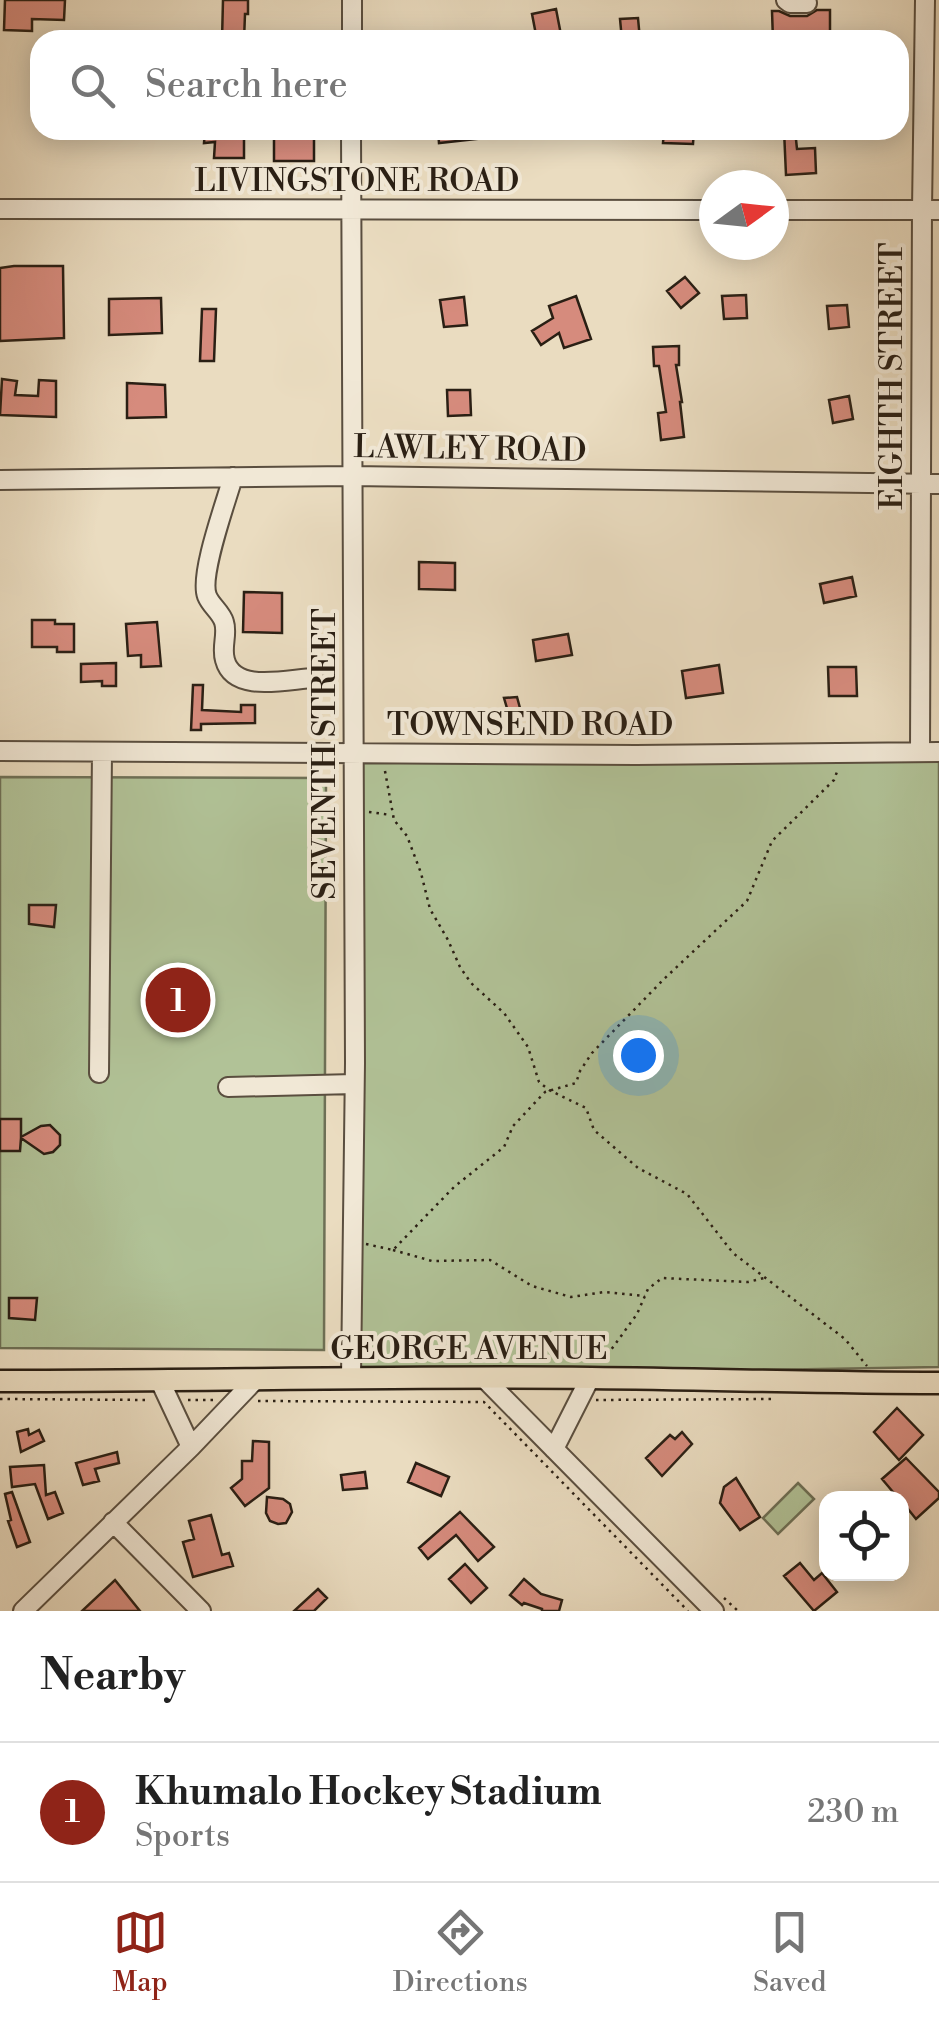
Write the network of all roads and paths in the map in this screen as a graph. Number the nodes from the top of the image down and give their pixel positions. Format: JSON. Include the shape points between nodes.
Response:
{"nodes":[{"id":1,"x":352,"y":0,"type":"edge"},
{"id":2,"x":786,"y":0,"type":"edge"},
{"id":3,"x":925,"y":0,"type":"edge"},
{"id":4,"x":807,"y":2,"type":"dead end"},
{"id":5,"x":352,"y":30,"type":"edge"},
{"id":6,"x":351,"y":140,"type":"edge"},
{"id":7,"x":0,"y":209,"type":"edge"},
{"id":8,"x":351,"y":210,"type":"junction"},
{"id":9,"x":699,"y":210,"type":"edge"},
{"id":10,"x":789,"y":210,"type":"edge"},
{"id":11,"x":930,"y":210,"type":"edge"},
{"id":12,"x":352,"y":476,"type":"junction"},
{"id":13,"x":233,"y":477,"type":"junction"},
{"id":14,"x":0,"y":480,"type":"edge"},
{"id":15,"x":930,"y":484,"type":"edge"},
{"id":16,"x":314,"y":678,"type":"dead end"},
{"id":17,"x":0,"y":751,"type":"edge"},
{"id":18,"x":102,"y":752,"type":"junction"},
{"id":19,"x":930,"y":752,"type":"edge"},
{"id":20,"x":354,"y":753,"type":"junction"},
{"id":21,"x":843,"y":753,"type":"junction"},
{"id":22,"x":385,"y":754,"type":"junction"},
{"id":23,"x":354,"y":815,"type":"junction"},
{"id":24,"x":392,"y":815,"type":"junction"},
{"id":25,"x":99,"y":1073,"type":"dead end"},
{"id":26,"x":354,"y":1084,"type":"junction"},
{"id":27,"x":228,"y":1087,"type":"dead end"},
{"id":28,"x":550,"y":1090,"type":"junction"},
{"id":29,"x":353,"y":1240,"type":"junction"},
{"id":30,"x":393,"y":1250,"type":"junction"},
{"id":31,"x":764,"y":1278,"type":"junction"},
{"id":32,"x":645,"y":1296,"type":"junction"},
{"id":33,"x":352,"y":1377,"type":"junction"},
{"id":34,"x":484,"y":1378,"type":"junction"},
{"id":35,"x":590,"y":1378,"type":"junction"},
{"id":36,"x":0,"y":1381,"type":"edge"},
{"id":37,"x":254,"y":1381,"type":"junction"},
{"id":38,"x":880,"y":1382,"type":"junction"},
{"id":39,"x":934,"y":1388,"type":"edge"},
{"id":40,"x":164,"y":1391,"type":"junction"},
{"id":41,"x":0,"y":1399,"type":"edge"},
{"id":42,"x":785,"y":1399,"type":"dead end"},
{"id":43,"x":235,"y":1400,"type":"junction"},
{"id":44,"x":593,"y":1400,"type":"dead end"},
{"id":45,"x":191,"y":1446,"type":"junction"},
{"id":46,"x":554,"y":1449,"type":"junction"},
{"id":47,"x":113,"y":1522,"type":"junction"},
{"id":48,"x":719,"y":1604,"type":"edge"},
{"id":49,"x":24,"y":1611,"type":"edge"},
{"id":50,"x":200,"y":1611,"type":"edge"},
{"id":51,"x":688,"y":1611,"type":"edge"},
{"id":52,"x":738,"y":1611,"type":"edge"}],
"edges":[{"from":1,"to":5,"type":"street"},
{"from":2,"to":4,"type":"street"},
{"from":3,"to":11,"type":"street","name":"EIGHTH STREET"},
{"from":6,"to":8,"type":"street","name":"SEVENTH STREET"},
{"from":7,"to":8,"type":"street","name":"LIVINGSTONE ROAD"},
{"from":8,"to":9,"type":"street","name":"LIVINGSTONE ROAD"},
{"from":8,"to":12,"type":"street","name":"SEVENTH STREET"},
{"from":10,"to":11,"type":"street"},
{"from":11,"to":15,"type":"street","name":"EIGHTH STREET"},
{"from":12,"to":13,"type":"street","name":"LAWLEY ROAD"},
{"from":12,"to":15,"type":"street","name":"LAWLEY ROAD"},
{"from":12,"to":20,"type":"street","name":"SEVENTH STREET"},
{"from":13,"to":14,"type":"street","name":"LAWLEY ROAD"},
{"from":13,"to":16,"type":"street","via":[[204,582],[224,620],[230,673],[258,682]]},
{"from":15,"to":19,"type":"street","name":"EIGHTH STREET"},
{"from":17,"to":18,"type":"street","name":"TOWNSEND ROAD"},
{"from":18,"to":20,"type":"street","name":"TOWNSEND ROAD"},
{"from":18,"to":25,"type":"street"},
{"from":19,"to":21,"type":"street","name":"TOWNSEND ROAD"},
{"from":20,"to":22,"type":"street","name":"TOWNSEND ROAD"},
{"from":20,"to":23,"type":"street","name":"SEVENTH STREET"},
{"from":21,"to":22,"type":"street","name":"TOWNSEND ROAD"},
{"from":21,"to":28,"type":"path","via":[[834,780],[772,841],[747,901],[592,1052],[576,1082]]},
{"from":22,"to":24,"type":"path"},
{"from":23,"to":24,"type":"path"},
{"from":23,"to":26,"type":"street","name":"SEVENTH STREET"},
{"from":24,"to":28,"type":"path","via":[[407,836],[430,910],[460,966],[504,1013],[528,1047],[539,1082]]},
{"from":26,"to":27,"type":"street"},
{"from":26,"to":29,"type":"street","name":"SEVENTH STREET"},
{"from":28,"to":30,"type":"path","via":[[513,1126],[504,1146]]},
{"from":28,"to":31,"type":"path","via":[[586,1108],[594,1130],[638,1168],[687,1194],[733,1253]]},
{"from":29,"to":30,"type":"path"},
{"from":29,"to":33,"type":"street","name":"SEVENTH STREET"},
{"from":30,"to":32,"type":"path","via":[[432,1260],[490,1260],[532,1286],[571,1297]]},
{"from":31,"to":32,"type":"path","via":[[662,1278]]},
{"from":31,"to":38,"type":"path","via":[[844,1339]]},
{"from":32,"to":35,"type":"path"},
{"from":33,"to":34,"type":"main road","name":"GEORGE AVENUE"},
{"from":33,"to":37,"type":"main road","name":"GEORGE AVENUE"},
{"from":34,"to":35,"type":"main road","name":"GEORGE AVENUE"},
{"from":34,"to":46,"type":"street"},
{"from":35,"to":38,"type":"main road","name":"GEORGE AVENUE"},
{"from":35,"to":46,"type":"street"},
{"from":36,"to":40,"type":"main road","name":"GEORGE AVENUE"},
{"from":37,"to":40,"type":"main road","name":"GEORGE AVENUE"},
{"from":37,"to":43,"type":"street"},
{"from":38,"to":39,"type":"main road","name":"GEORGE AVENUE"},
{"from":40,"to":41,"type":"path"},
{"from":40,"to":43,"type":"path"},
{"from":40,"to":45,"type":"street"},
{"from":42,"to":44,"type":"path"},
{"from":43,"to":45,"type":"street"},
{"from":43,"to":51,"type":"path","via":[[484,1402]]},
{"from":45,"to":47,"type":"street"},
{"from":46,"to":48,"type":"street"},
{"from":47,"to":49,"type":"street"},
{"from":47,"to":50,"type":"street"},
{"from":48,"to":52,"type":"path"}]}
